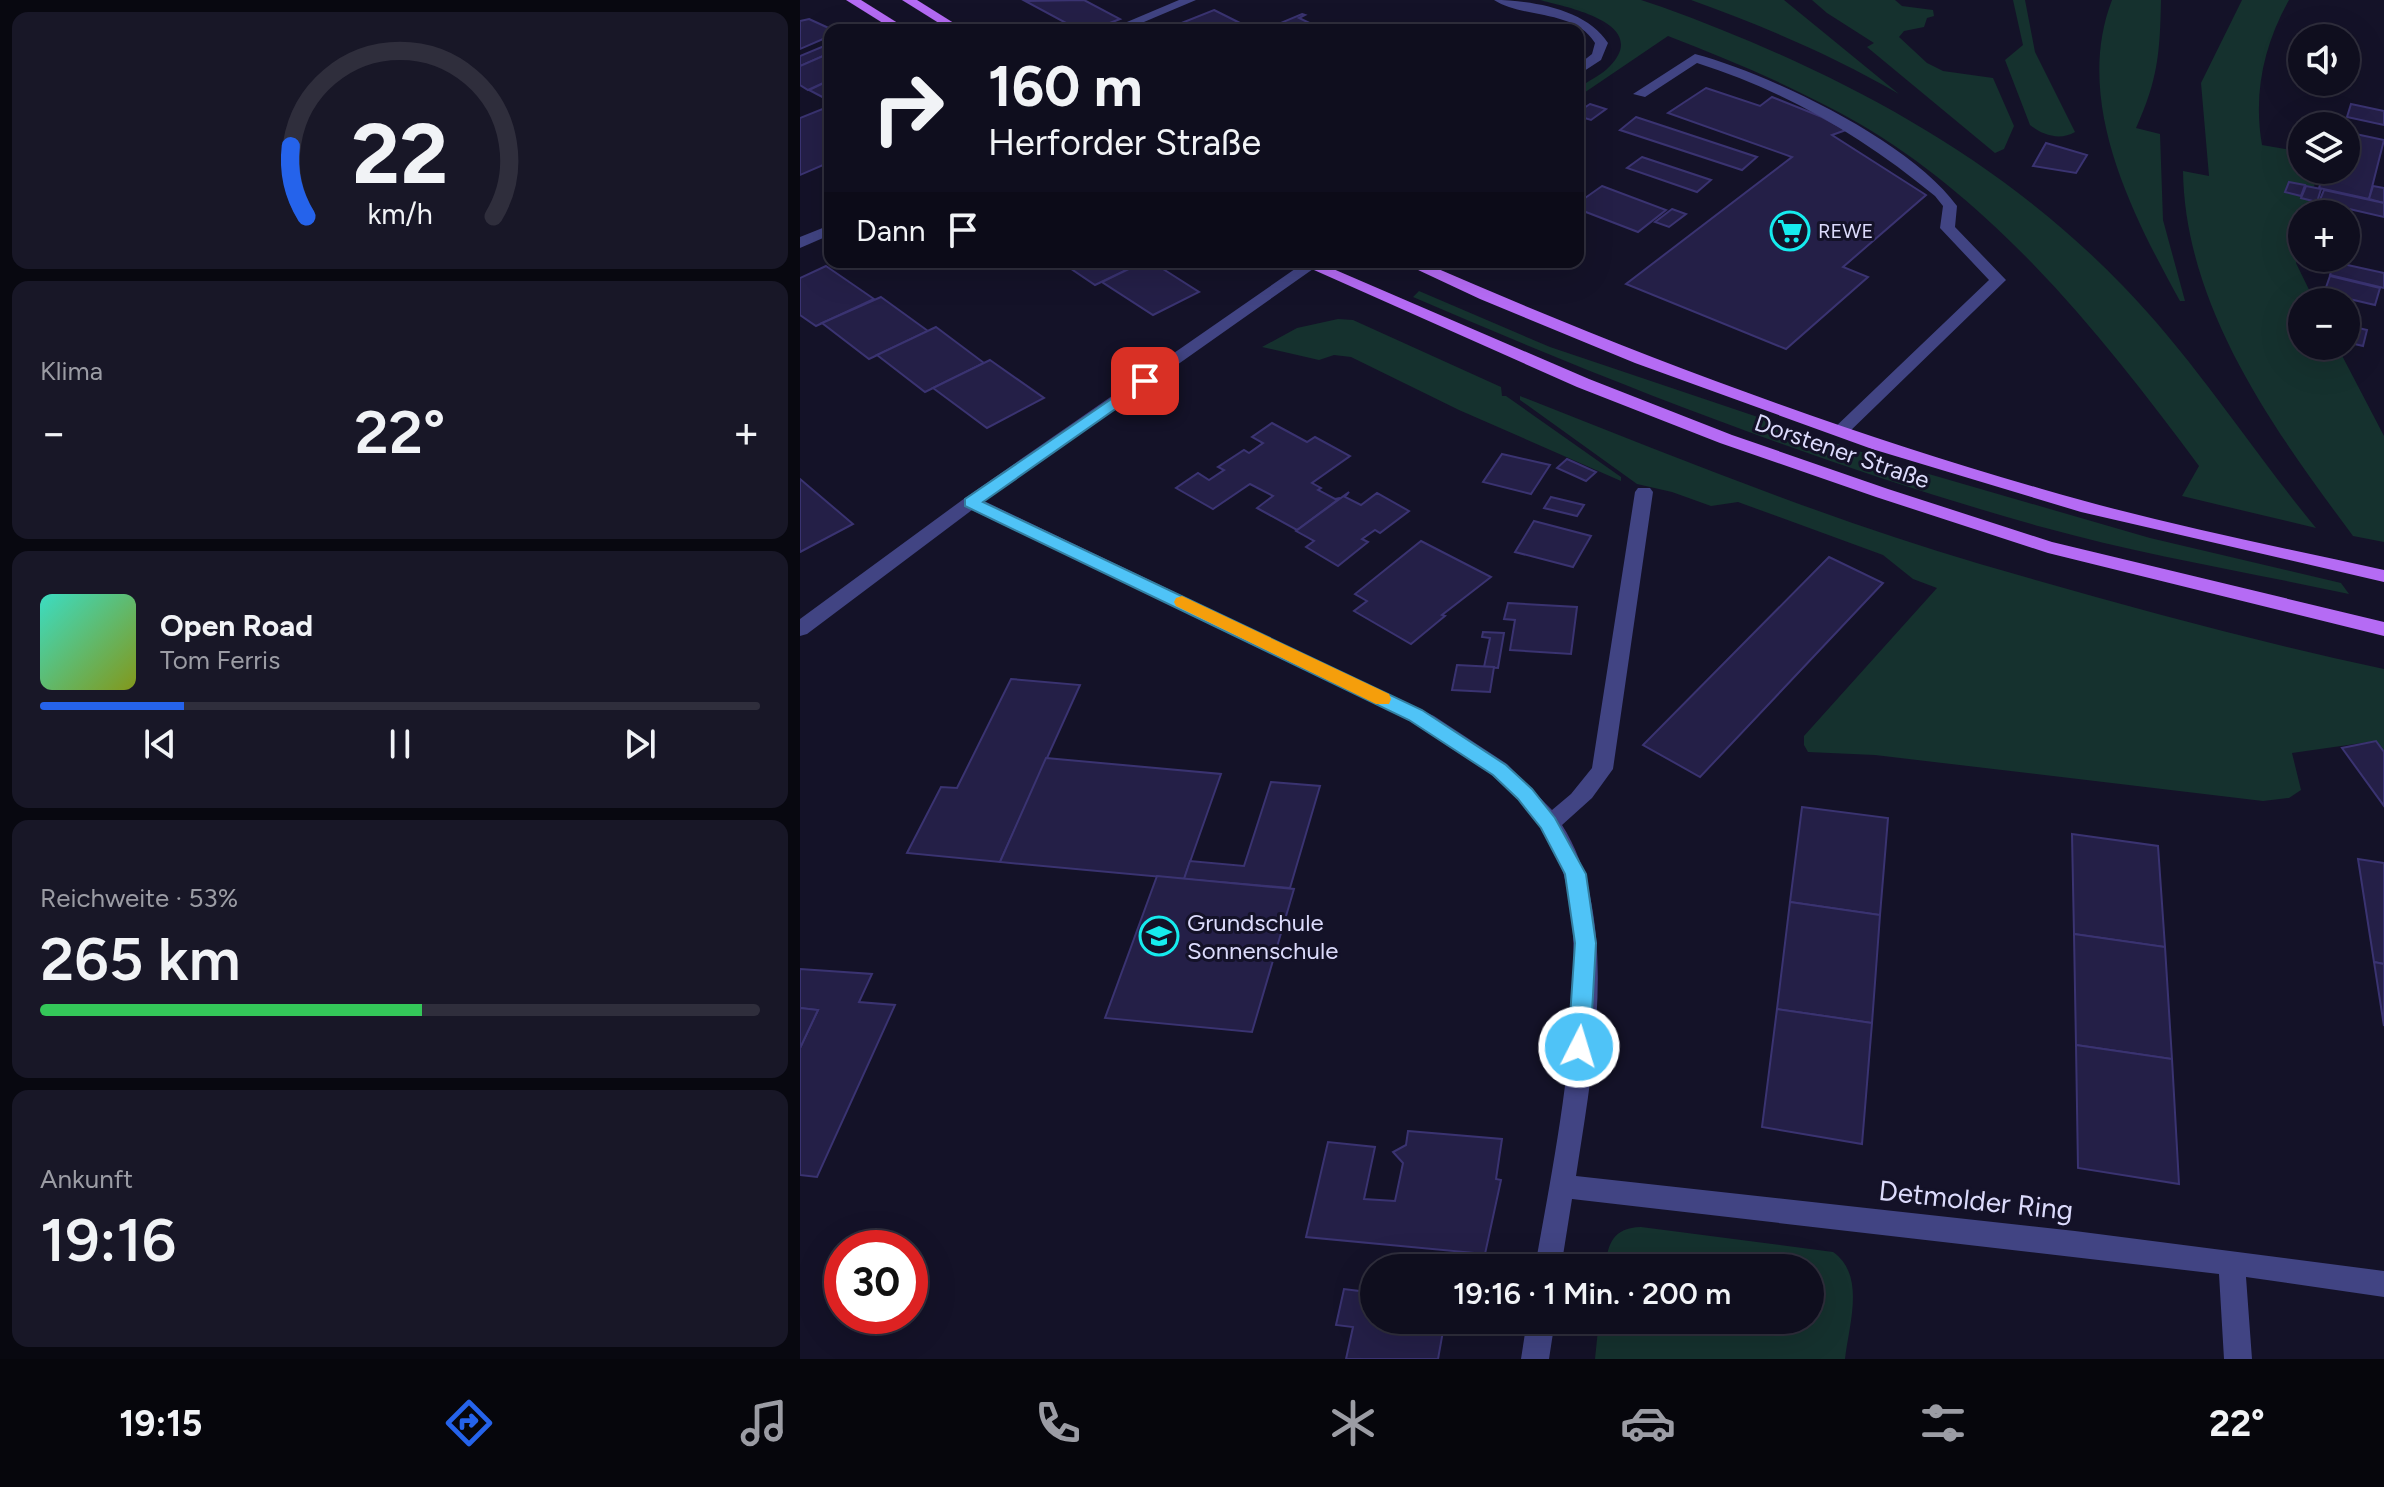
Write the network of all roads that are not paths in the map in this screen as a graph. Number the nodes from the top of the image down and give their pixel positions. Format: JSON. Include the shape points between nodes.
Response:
{"nodes":[{"id":1,"x":852,"y":0,"type":"edge"},
{"id":2,"x":908,"y":0,"type":"edge"},
{"id":3,"x":1190,"y":0,"type":"edge"},
{"id":4,"x":1500,"y":0,"type":"edge"},
{"id":5,"x":893,"y":24,"type":"edge"},
{"id":6,"x":949,"y":24,"type":"edge"},
{"id":7,"x":1129,"y":24,"type":"edge"},
{"id":8,"x":1583,"y":24,"type":"edge"},
{"id":9,"x":1584,"y":24,"type":"edge"},
{"id":10,"x":1584,"y":67,"type":"edge"},
{"id":11,"x":1640,"y":94,"type":"dead end"},
{"id":12,"x":824,"y":232,"type":"edge"},
{"id":13,"x":800,"y":243,"type":"edge"},
{"id":14,"x":1303,"y":268,"type":"edge"},
{"id":15,"x":1321,"y":268,"type":"edge"},
{"id":16,"x":1423,"y":268,"type":"edge"},
{"id":17,"x":1840,"y":431,"type":"junction"},
{"id":18,"x":1644,"y":492,"type":"dead end"},
{"id":19,"x":971,"y":502,"type":"junction"},
{"id":20,"x":2384,"y":576,"type":"edge"},
{"id":21,"x":2380,"y":628,"type":"edge"},
{"id":22,"x":800,"y":629,"type":"edge"},
{"id":23,"x":1548,"y":823,"type":"junction"},
{"id":24,"x":1560,"y":1186,"type":"junction"},
{"id":25,"x":1550,"y":1254,"type":"edge"},
{"id":26,"x":2232,"y":1262,"type":"junction"},
{"id":27,"x":2384,"y":1284,"type":"edge"},
{"id":28,"x":1539,"y":1334,"type":"edge"},
{"id":29,"x":1535,"y":1359,"type":"edge"},
{"id":30,"x":2238,"y":1359,"type":"edge"}],
"edges":[{"from":1,"to":5,"type":"main road"},
{"from":2,"to":6,"type":"main road"},
{"from":3,"to":7,"type":"street"},
{"from":4,"to":8,"type":"street"},
{"from":9,"to":10,"type":"street","via":[[1599,36],[1602,47]]},
{"from":11,"to":17,"type":"street","via":[[1695,58],[1737,70],[1851,126],[1940,193],[1950,206],[1947,228],[1998,280]]},
{"from":12,"to":13,"type":"street"},
{"from":14,"to":19,"type":"street"},
{"from":15,"to":21,"type":"main road","name":"Dorstener Straße","via":[[1583,383],[1882,493],[2048,547]]},
{"from":16,"to":17,"type":"main road","name":"Dorstener Straße","via":[[1623,351]]},
{"from":17,"to":20,"type":"main road","name":"Dorstener Straße","via":[[2169,529]]},
{"from":18,"to":23,"type":"street","via":[[1602,769],[1572,807]]},
{"from":19,"to":22,"type":"street"},
{"from":19,"to":23,"type":"street","via":[[1415,715],[1500,770]]},
{"from":23,"to":24,"type":"street","via":[[1575,874],[1586,943],[1582,1025]]},
{"from":24,"to":25,"type":"street"},
{"from":24,"to":26,"type":"street","name":"Detmolder Ring"},
{"from":26,"to":27,"type":"street","name":"Detmolder Ring"},
{"from":26,"to":30,"type":"street"},
{"from":28,"to":29,"type":"street"}]}
